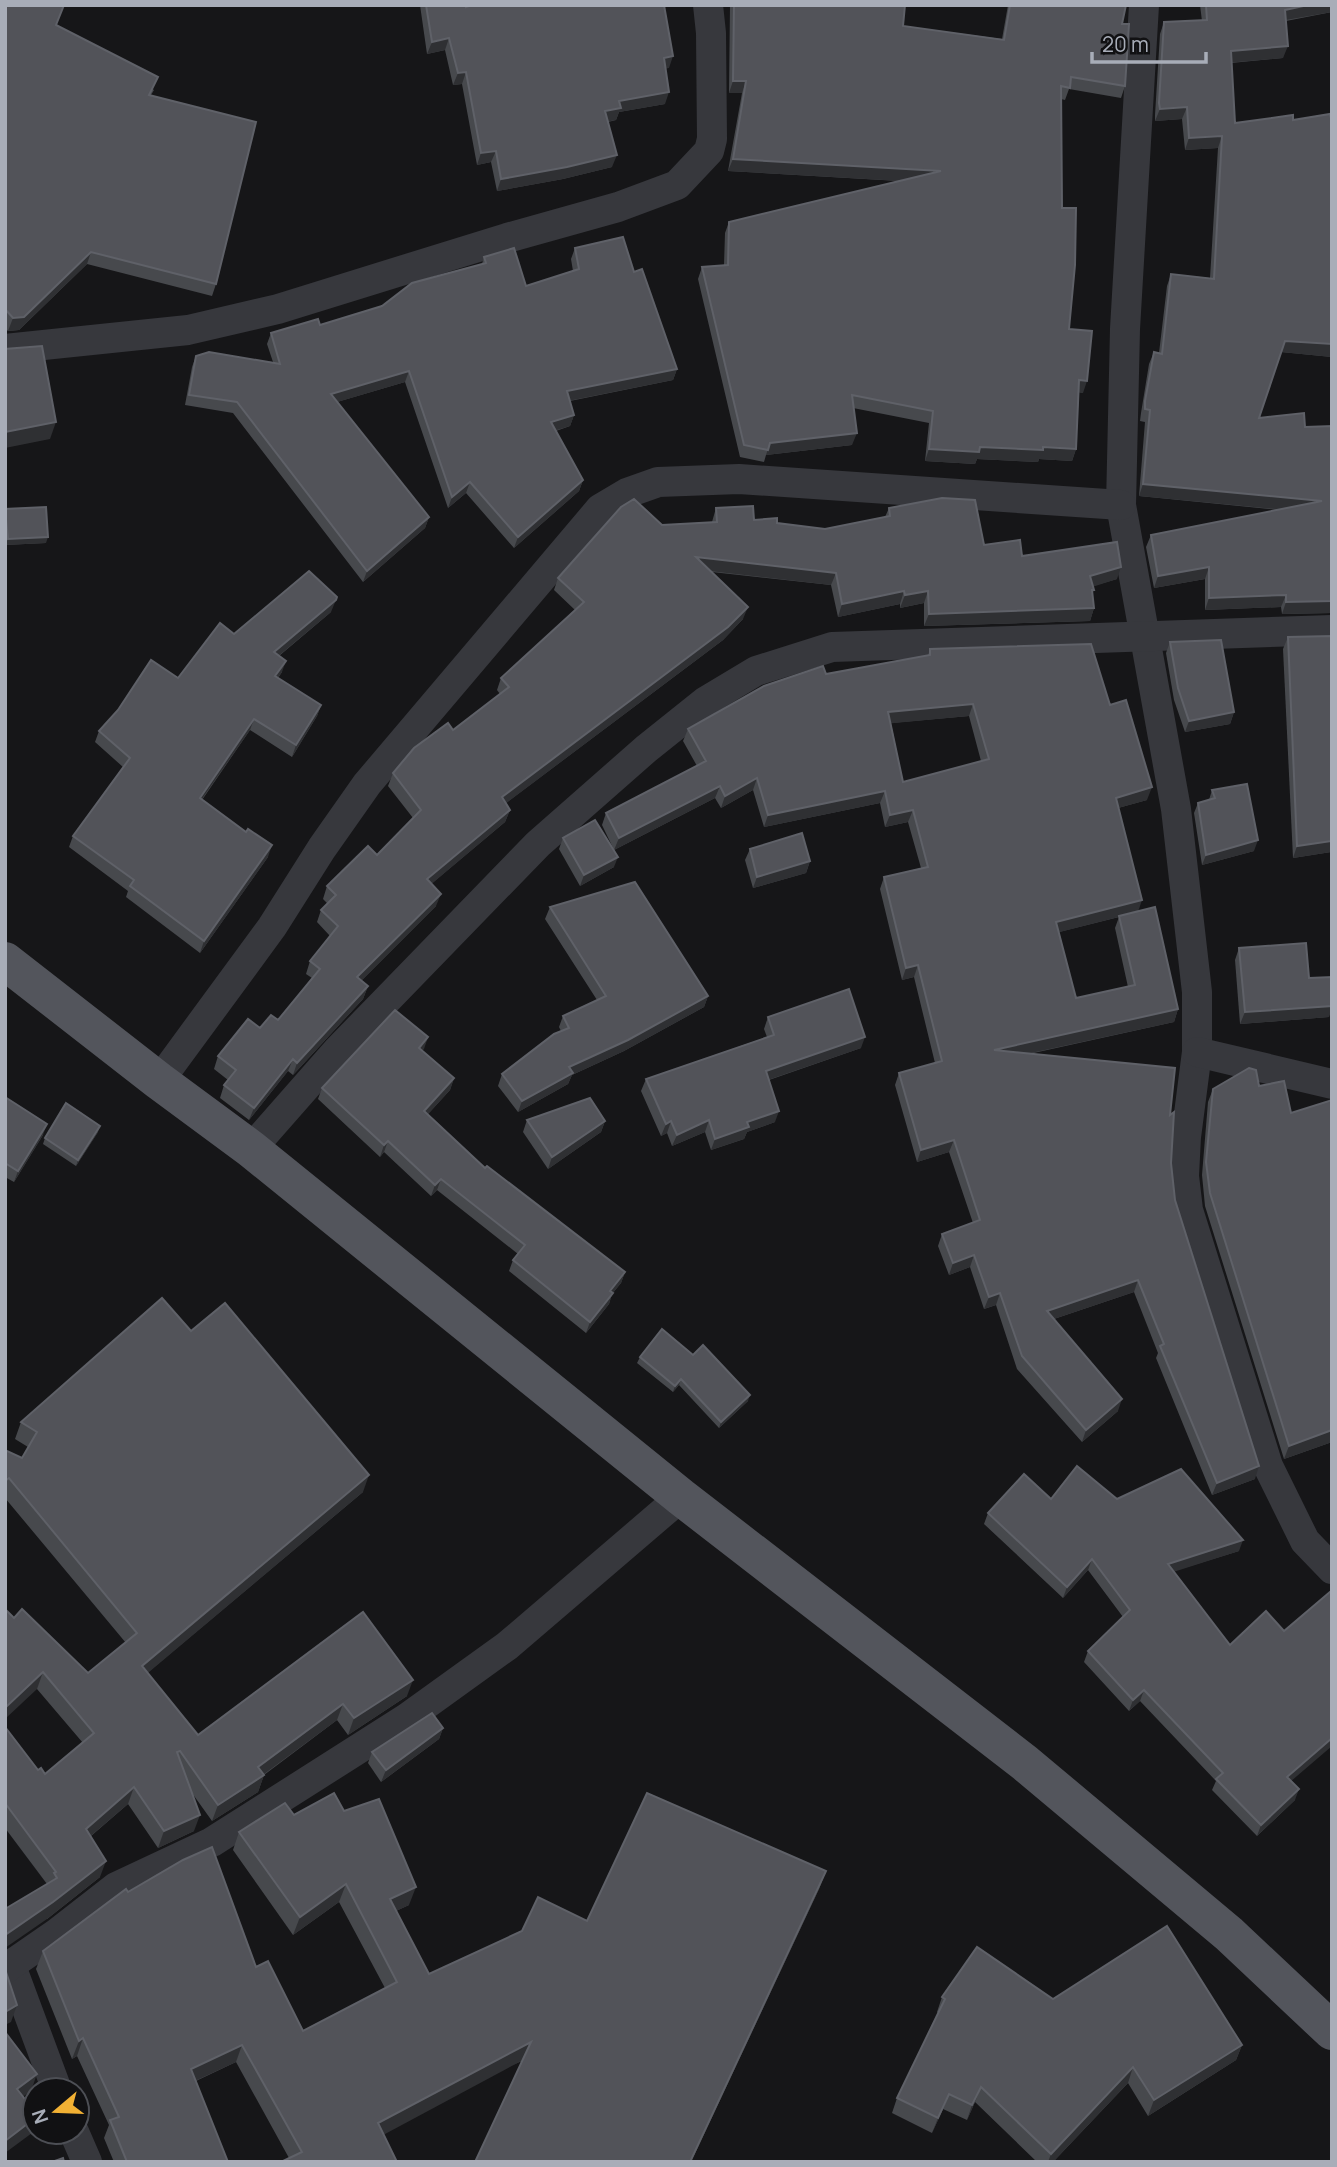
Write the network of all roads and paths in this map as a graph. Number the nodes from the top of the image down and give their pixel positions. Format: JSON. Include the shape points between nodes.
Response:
{"nodes":[{"id":1,"x":708,"y":5,"type":"edge"},
{"id":2,"x":1144,"y":5,"type":"edge"},
{"id":3,"x":5,"y":349,"type":"edge"},
{"id":4,"x":1121,"y":505,"type":"junction"},
{"id":5,"x":1332,"y":630,"type":"edge"},
{"id":6,"x":1144,"y":635,"type":"junction"},
{"id":7,"x":5,"y":961,"type":"edge"},
{"id":8,"x":1197,"y":1052,"type":"junction"},
{"id":9,"x":159,"y":1082,"type":"junction"},
{"id":10,"x":1332,"y":1084,"type":"edge"},
{"id":11,"x":251,"y":1149,"type":"junction"},
{"id":12,"x":681,"y":1497,"type":"junction"},
{"id":13,"x":1332,"y":1569,"type":"edge"},
{"id":14,"x":8,"y":1968,"type":"edge"},
{"id":15,"x":1332,"y":2031,"type":"edge"},
{"id":16,"x":51,"y":2076,"type":"edge"}],
"edges":[{"from":1,"to":3,"type":"street","via":[[712,139],[709,151],[677,185],[278,309],[188,330]]},
{"from":2,"to":4,"type":"street","via":[[1125,329]]},
{"from":4,"to":6,"type":"street"},
{"from":4,"to":9,"type":"street","via":[[739,479],[659,482],[600,509],[368,784],[272,927]]},
{"from":5,"to":6,"type":"street"},
{"from":6,"to":8,"type":"street","via":[[1176,809],[1197,992]]},
{"from":6,"to":11,"type":"street","via":[[832,647],[756,671],[706,701],[538,844],[338,1050]]},
{"from":7,"to":9,"type":"main road"},
{"from":8,"to":10,"type":"street"},
{"from":8,"to":13,"type":"street","via":[[1186,1137],[1188,1210],[1268,1466],[1305,1541]]},
{"from":9,"to":11,"type":"main road"},
{"from":11,"to":12,"type":"main road"},
{"from":12,"to":14,"type":"street","via":[[507,1646],[407,1718],[212,1842],[116,1887]]},
{"from":12,"to":15,"type":"main road","via":[[1025,1763],[1230,1934]]},
{"from":14,"to":16,"type":"street"}]}
